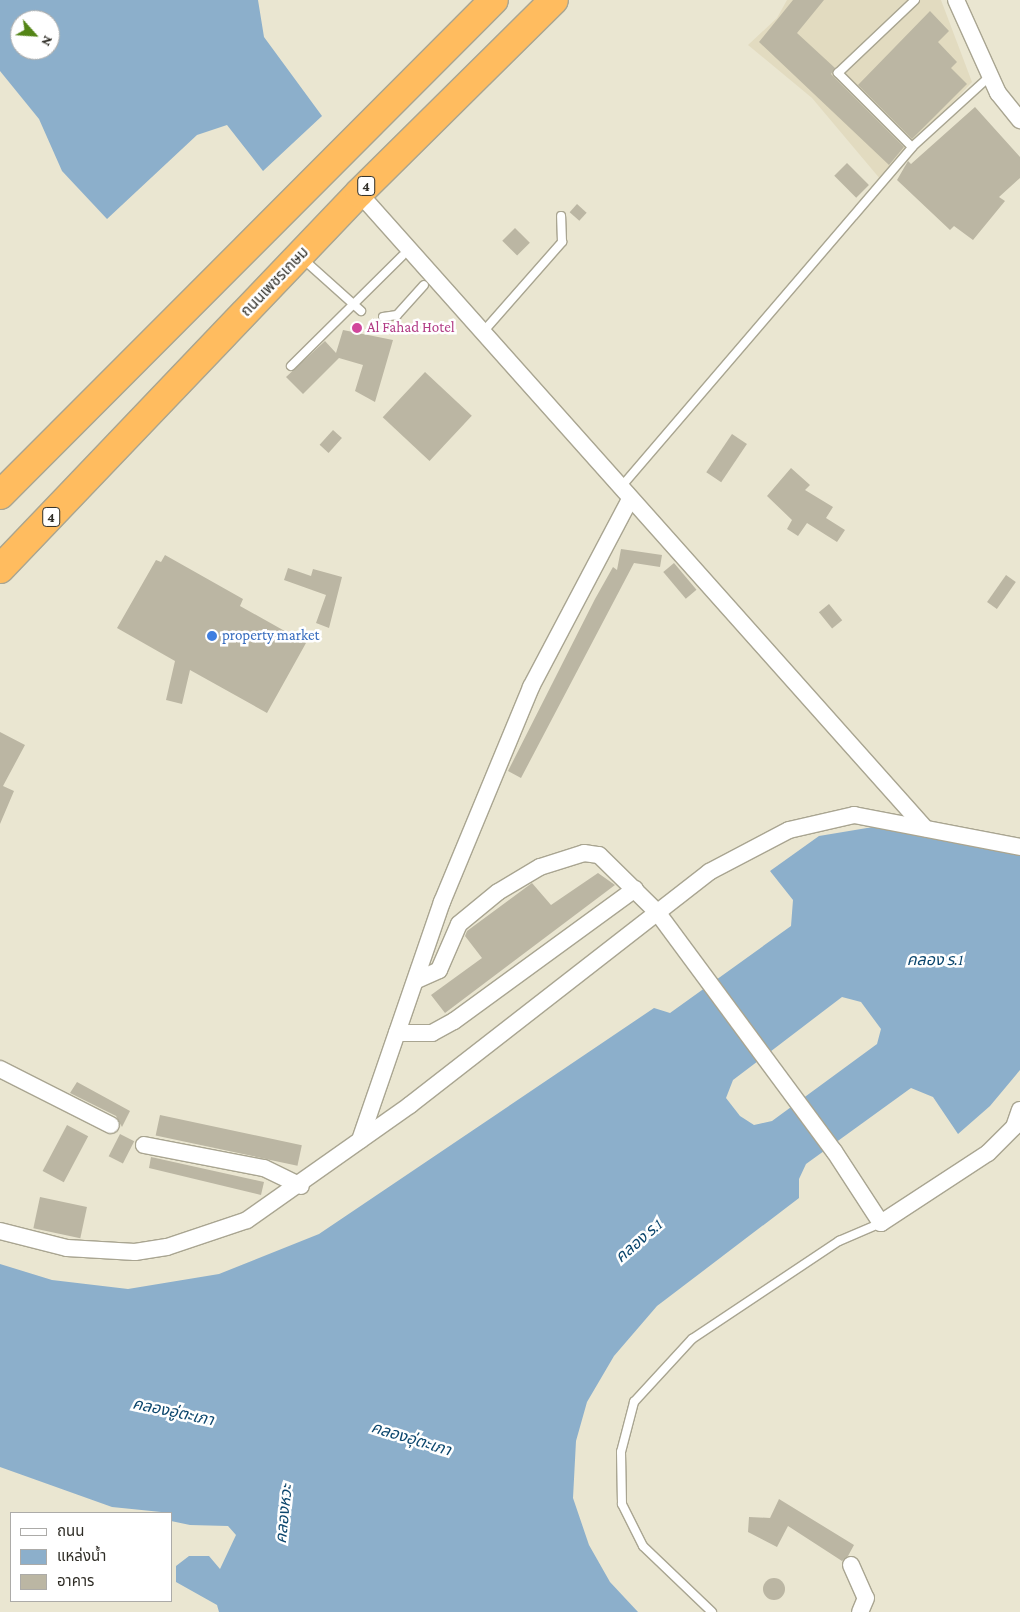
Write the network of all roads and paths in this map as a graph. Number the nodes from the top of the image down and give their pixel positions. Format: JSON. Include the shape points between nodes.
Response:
{"nodes":[{"id":1,"x":494,"y":0,"type":"edge"},
{"id":2,"x":554,"y":0,"type":"edge"},
{"id":3,"x":915,"y":0,"type":"edge"},
{"id":4,"x":956,"y":0,"type":"edge"},
{"id":5,"x":990,"y":76,"type":"junction"},
{"id":6,"x":1020,"y":120,"type":"edge"},
{"id":7,"x":912,"y":147,"type":"junction"},
{"id":8,"x":359,"y":193,"type":"junction"},
{"id":9,"x":561,"y":216,"type":"dead end"},
{"id":10,"x":300,"y":256,"type":"junction"},
{"id":11,"x":402,"y":256,"type":"dead end"},
{"id":12,"x":424,"y":285,"type":"dead end"},
{"id":13,"x":352,"y":307,"type":"junction"},
{"id":14,"x":361,"y":310,"type":"dead end"},
{"id":15,"x":383,"y":318,"type":"dead end"},
{"id":16,"x":483,"y":332,"type":"junction"},
{"id":17,"x":292,"y":366,"type":"dead end"},
{"id":18,"x":625,"y":493,"type":"junction"},
{"id":19,"x":0,"y":496,"type":"edge"},
{"id":20,"x":0,"y":569,"type":"edge"},
{"id":21,"x":925,"y":828,"type":"junction"},
{"id":22,"x":1020,"y":847,"type":"edge"},
{"id":23,"x":635,"y":889,"type":"junction"},
{"id":24,"x":658,"y":912,"type":"junction"},
{"id":25,"x":417,"y":980,"type":"junction"},
{"id":26,"x":398,"y":1033,"type":"junction"},
{"id":27,"x":0,"y":1069,"type":"edge"},
{"id":28,"x":1020,"y":1110,"type":"edge"},
{"id":29,"x":111,"y":1125,"type":"dead end"},
{"id":30,"x":360,"y":1140,"type":"junction"},
{"id":31,"x":144,"y":1145,"type":"dead end"},
{"id":32,"x":301,"y":1186,"type":"junction"},
{"id":33,"x":881,"y":1222,"type":"junction"},
{"id":34,"x":0,"y":1231,"type":"edge"},
{"id":35,"x":851,"y":1565,"type":"dead end"},
{"id":36,"x":712,"y":1612,"type":"edge"},
{"id":37,"x":860,"y":1612,"type":"edge"}],
"edges":[{"from":1,"to":19,"type":"highway"},
{"from":2,"to":8,"type":"highway","name":"ถนนเพชรเกษม","number":"4"},
{"from":3,"to":7,"type":"lane","via":[[838,73]]},
{"from":4,"to":5,"type":"street"},
{"from":5,"to":6,"type":"street"},
{"from":5,"to":7,"type":"lane"},
{"from":7,"to":18,"type":"lane"},
{"from":8,"to":10,"type":"highway","name":"ถนนเพชรเกษม","number":"4"},
{"from":8,"to":16,"type":"street"},
{"from":9,"to":16,"type":"lane","via":[[562,242]]},
{"from":10,"to":13,"type":"lane"},
{"from":10,"to":20,"type":"highway","name":"ถนนเพชรเกษม","number":"4"},
{"from":11,"to":13,"type":"lane"},
{"from":12,"to":15,"type":"lane","via":[[397,315]]},
{"from":13,"to":14,"type":"lane"},
{"from":13,"to":17,"type":"lane"},
{"from":16,"to":18,"type":"street"},
{"from":18,"to":21,"type":"street","via":[[773,653]]},
{"from":18,"to":25,"type":"street","via":[[530,686],[442,902]]},
{"from":21,"to":22,"type":"street"},
{"from":21,"to":24,"type":"street","via":[[854,815],[789,830],[709,872]]},
{"from":23,"to":24,"type":"street"},
{"from":23,"to":25,"type":"street","via":[[599,855],[584,853],[540,867],[468,912],[439,970]]},
{"from":23,"to":26,"type":"street","via":[[454,1021],[432,1033]]},
{"from":24,"to":30,"type":"street"},
{"from":24,"to":33,"type":"street","via":[[834,1151]]},
{"from":25,"to":26,"type":"street"},
{"from":26,"to":30,"type":"street"},
{"from":27,"to":29,"type":"street"},
{"from":28,"to":33,"type":"street","via":[[1014,1127],[988,1154]]},
{"from":30,"to":32,"type":"street"},
{"from":31,"to":32,"type":"street","via":[[264,1168]]},
{"from":32,"to":34,"type":"street","via":[[247,1220],[159,1249],[100,1252]]},
{"from":33,"to":36,"type":"lane","via":[[839,1242],[692,1339],[634,1402],[622,1452],[622,1504],[643,1546]]},
{"from":35,"to":37,"type":"street","via":[[866,1598]]}]}
